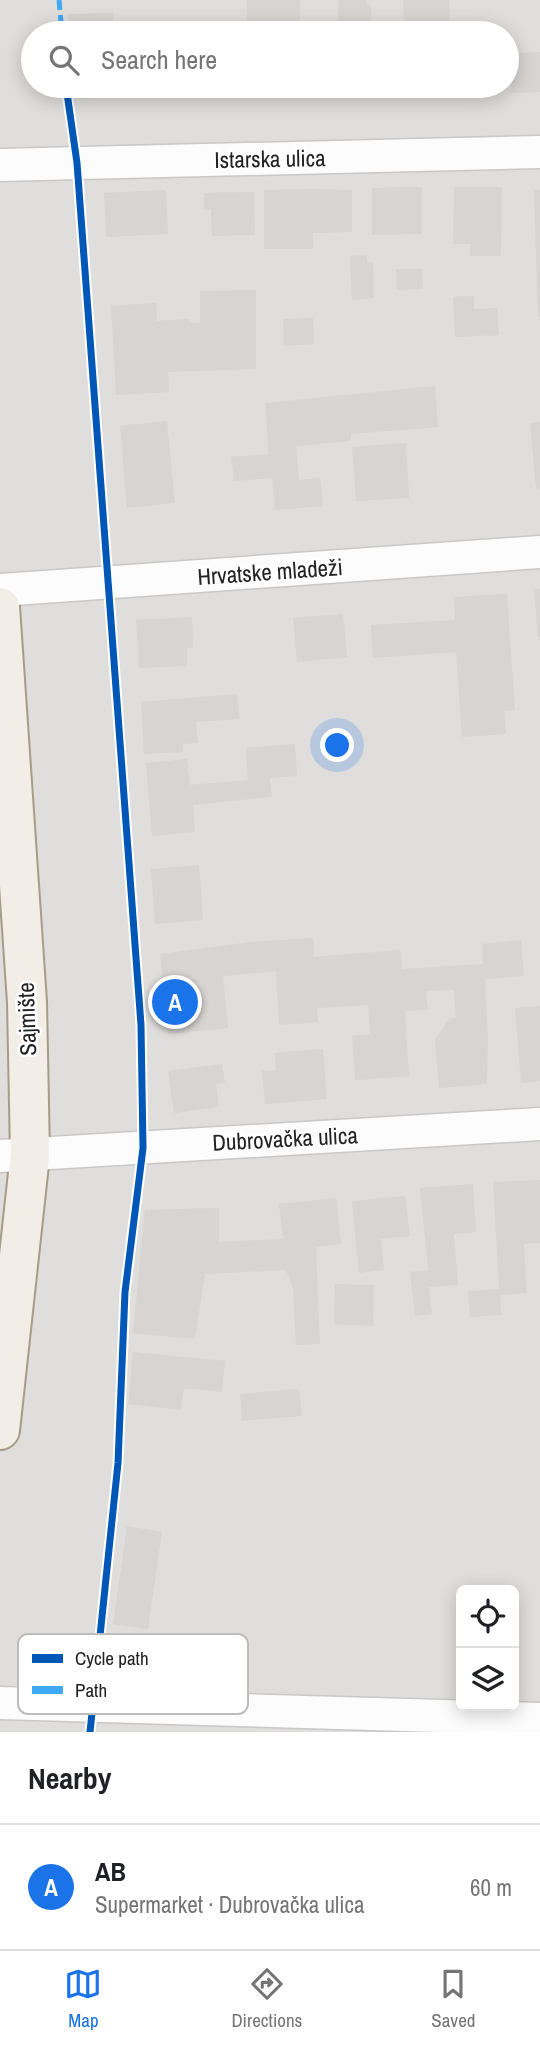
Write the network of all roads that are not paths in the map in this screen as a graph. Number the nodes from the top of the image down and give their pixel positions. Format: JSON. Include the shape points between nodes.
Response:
{"nodes":[{"id":1,"x":540,"y":152,"type":"edge"},
{"id":2,"x":0,"y":165,"type":"edge"},
{"id":3,"x":540,"y":552,"type":"edge"},
{"id":4,"x":0,"y":590,"type":"edge"},
{"id":5,"x":0,"y":607,"type":"edge"},
{"id":6,"x":540,"y":1124,"type":"edge"},
{"id":7,"x":15,"y":1155,"type":"edge"},
{"id":8,"x":0,"y":1430,"type":"edge"},
{"id":9,"x":0,"y":1703,"type":"edge"},
{"id":10,"x":18,"y":1704,"type":"edge"},
{"id":11,"x":248,"y":1710,"type":"edge"},
{"id":12,"x":540,"y":1719,"type":"edge"}],
"edges":[{"from":1,"to":2,"type":"street","name":"Istarska ulica"},
{"from":3,"to":4,"type":"street","name":"Hrvatske mladeži"},
{"from":5,"to":7,"type":"main road","name":"Sajmište","via":[[26,989]]},
{"from":6,"to":7,"type":"street","name":"Dubrovačka ulica"},
{"from":7,"to":8,"type":"main road","name":"Sajmište"},
{"from":9,"to":10,"type":"street"},
{"from":11,"to":12,"type":"street"}]}
